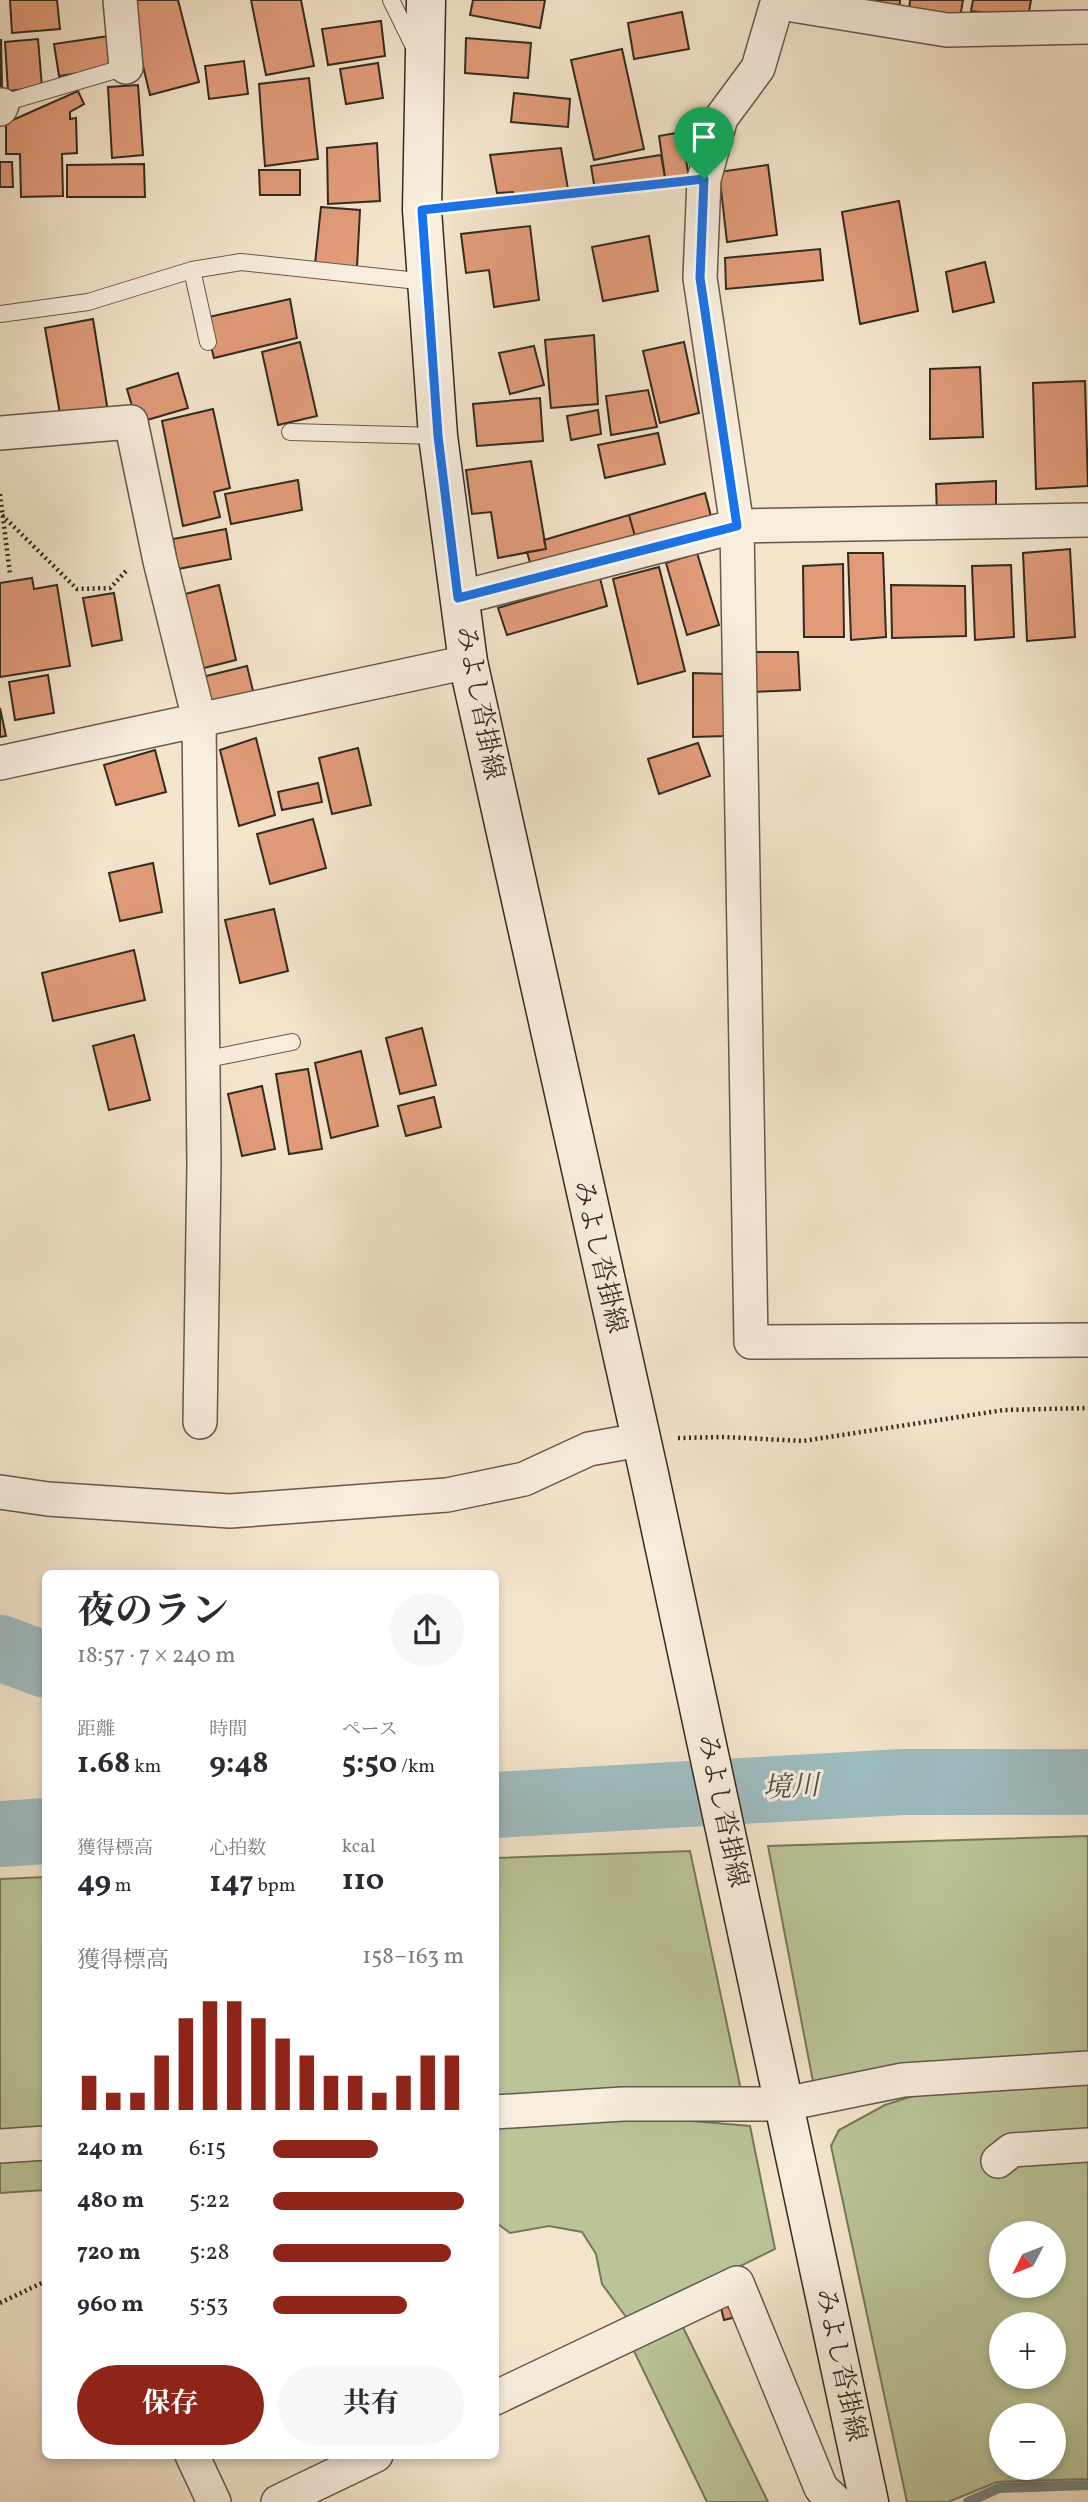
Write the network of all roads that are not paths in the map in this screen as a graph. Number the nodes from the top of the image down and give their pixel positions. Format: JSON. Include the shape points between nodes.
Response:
{"nodes":[{"id":1,"x":120,"y":0,"type":"edge"},
{"id":2,"x":391,"y":0,"type":"edge"},
{"id":3,"x":426,"y":0,"type":"edge"},
{"id":4,"x":779,"y":1,"type":"edge"},
{"id":5,"x":1088,"y":27,"type":"edge"},
{"id":6,"x":126,"y":67,"type":"joint"},
{"id":7,"x":426,"y":73,"type":"junction"},
{"id":8,"x":1,"y":106,"type":"edge"},
{"id":9,"x":192,"y":271,"type":"junction"},
{"id":10,"x":427,"y":282,"type":"junction"},
{"id":11,"x":0,"y":314,"type":"edge"},
{"id":12,"x":208,"y":342,"type":"dead end"},
{"id":13,"x":290,"y":432,"type":"dead end"},
{"id":14,"x":0,"y":433,"type":"edge"},
{"id":15,"x":438,"y":436,"type":"junction"},
{"id":16,"x":1088,"y":520,"type":"edge"},
{"id":17,"x":737,"y":526,"type":"junction"},
{"id":18,"x":458,"y":598,"type":"junction"},
{"id":19,"x":468,"y":662,"type":"junction"},
{"id":20,"x":199,"y":719,"type":"junction"},
{"id":21,"x":0,"y":763,"type":"edge"},
{"id":22,"x":292,"y":1042,"type":"dead end"},
{"id":23,"x":203,"y":1060,"type":"junction"},
{"id":24,"x":1088,"y":1339,"type":"edge"},
{"id":25,"x":200,"y":1422,"type":"dead end"},
{"id":26,"x":644,"y":1457,"type":"junction"},
{"id":27,"x":0,"y":1492,"type":"edge"},
{"id":28,"x":1088,"y":2068,"type":"edge"},
{"id":29,"x":785,"y":2104,"type":"junction"},
{"id":30,"x":499,"y":2112,"type":"edge"},
{"id":31,"x":42,"y":2143,"type":"edge"},
{"id":32,"x":1088,"y":2145,"type":"edge"},
{"id":33,"x":0,"y":2146,"type":"edge"},
{"id":34,"x":998,"y":2161,"type":"dead end"},
{"id":35,"x":499,"y":2396,"type":"edge"},
{"id":36,"x":194,"y":2459,"type":"edge"},
{"id":37,"x":368,"y":2459,"type":"edge"},
{"id":38,"x":214,"y":2502,"type":"edge"},
{"id":39,"x":278,"y":2502,"type":"edge"},
{"id":40,"x":836,"y":2502,"type":"edge"},
{"id":41,"x":870,"y":2502,"type":"edge"}],
"edges":[{"from":1,"to":6,"type":"street"},
{"from":2,"to":7,"type":"lane"},
{"from":3,"to":7,"type":"main road","name":"みよし沓掛線"},
{"from":4,"to":5,"type":"street","via":[[947,30]]},
{"from":4,"to":17,"type":"street","via":[[758,68],[720,118],[704,179],[700,278]]},
{"from":6,"to":8,"type":"lane"},
{"from":7,"to":10,"type":"main road","name":"みよし沓掛線","via":[[422,210]]},
{"from":9,"to":10,"type":"lane","via":[[242,262]]},
{"from":9,"to":11,"type":"lane","via":[[88,302]]},
{"from":9,"to":12,"type":"lane"},
{"from":10,"to":15,"type":"main road","name":"みよし沓掛線"},
{"from":13,"to":15,"type":"lane"},
{"from":14,"to":20,"type":"street","via":[[131,422]]},
{"from":15,"to":18,"type":"main road","name":"みよし沓掛線"},
{"from":16,"to":17,"type":"street"},
{"from":17,"to":18,"type":"street"},
{"from":17,"to":24,"type":"street","via":[[751,1342]]},
{"from":18,"to":19,"type":"main road","name":"みよし沓掛線"},
{"from":19,"to":20,"type":"street"},
{"from":19,"to":26,"type":"main road","name":"みよし沓掛線"},
{"from":20,"to":21,"type":"street"},
{"from":20,"to":23,"type":"street"},
{"from":22,"to":23,"type":"lane"},
{"from":23,"to":25,"type":"street"},
{"from":26,"to":27,"type":"street","via":[[589,1449],[524,1479],[447,1495],[230,1511]]},
{"from":26,"to":29,"type":"main road","name":"みよし沓掛線"},
{"from":28,"to":29,"type":"street","via":[[903,2080]]},
{"from":29,"to":30,"type":"street","via":[[623,2104]]},
{"from":29,"to":41,"type":"main road","name":"みよし沓掛線"},
{"from":31,"to":33,"type":"street"},
{"from":32,"to":34,"type":"street","via":[[1012,2150]]},
{"from":35,"to":40,"type":"street","via":[[737,2283],[821,2488]]},
{"from":36,"to":38,"type":"street"},
{"from":37,"to":39,"type":"street"}]}
